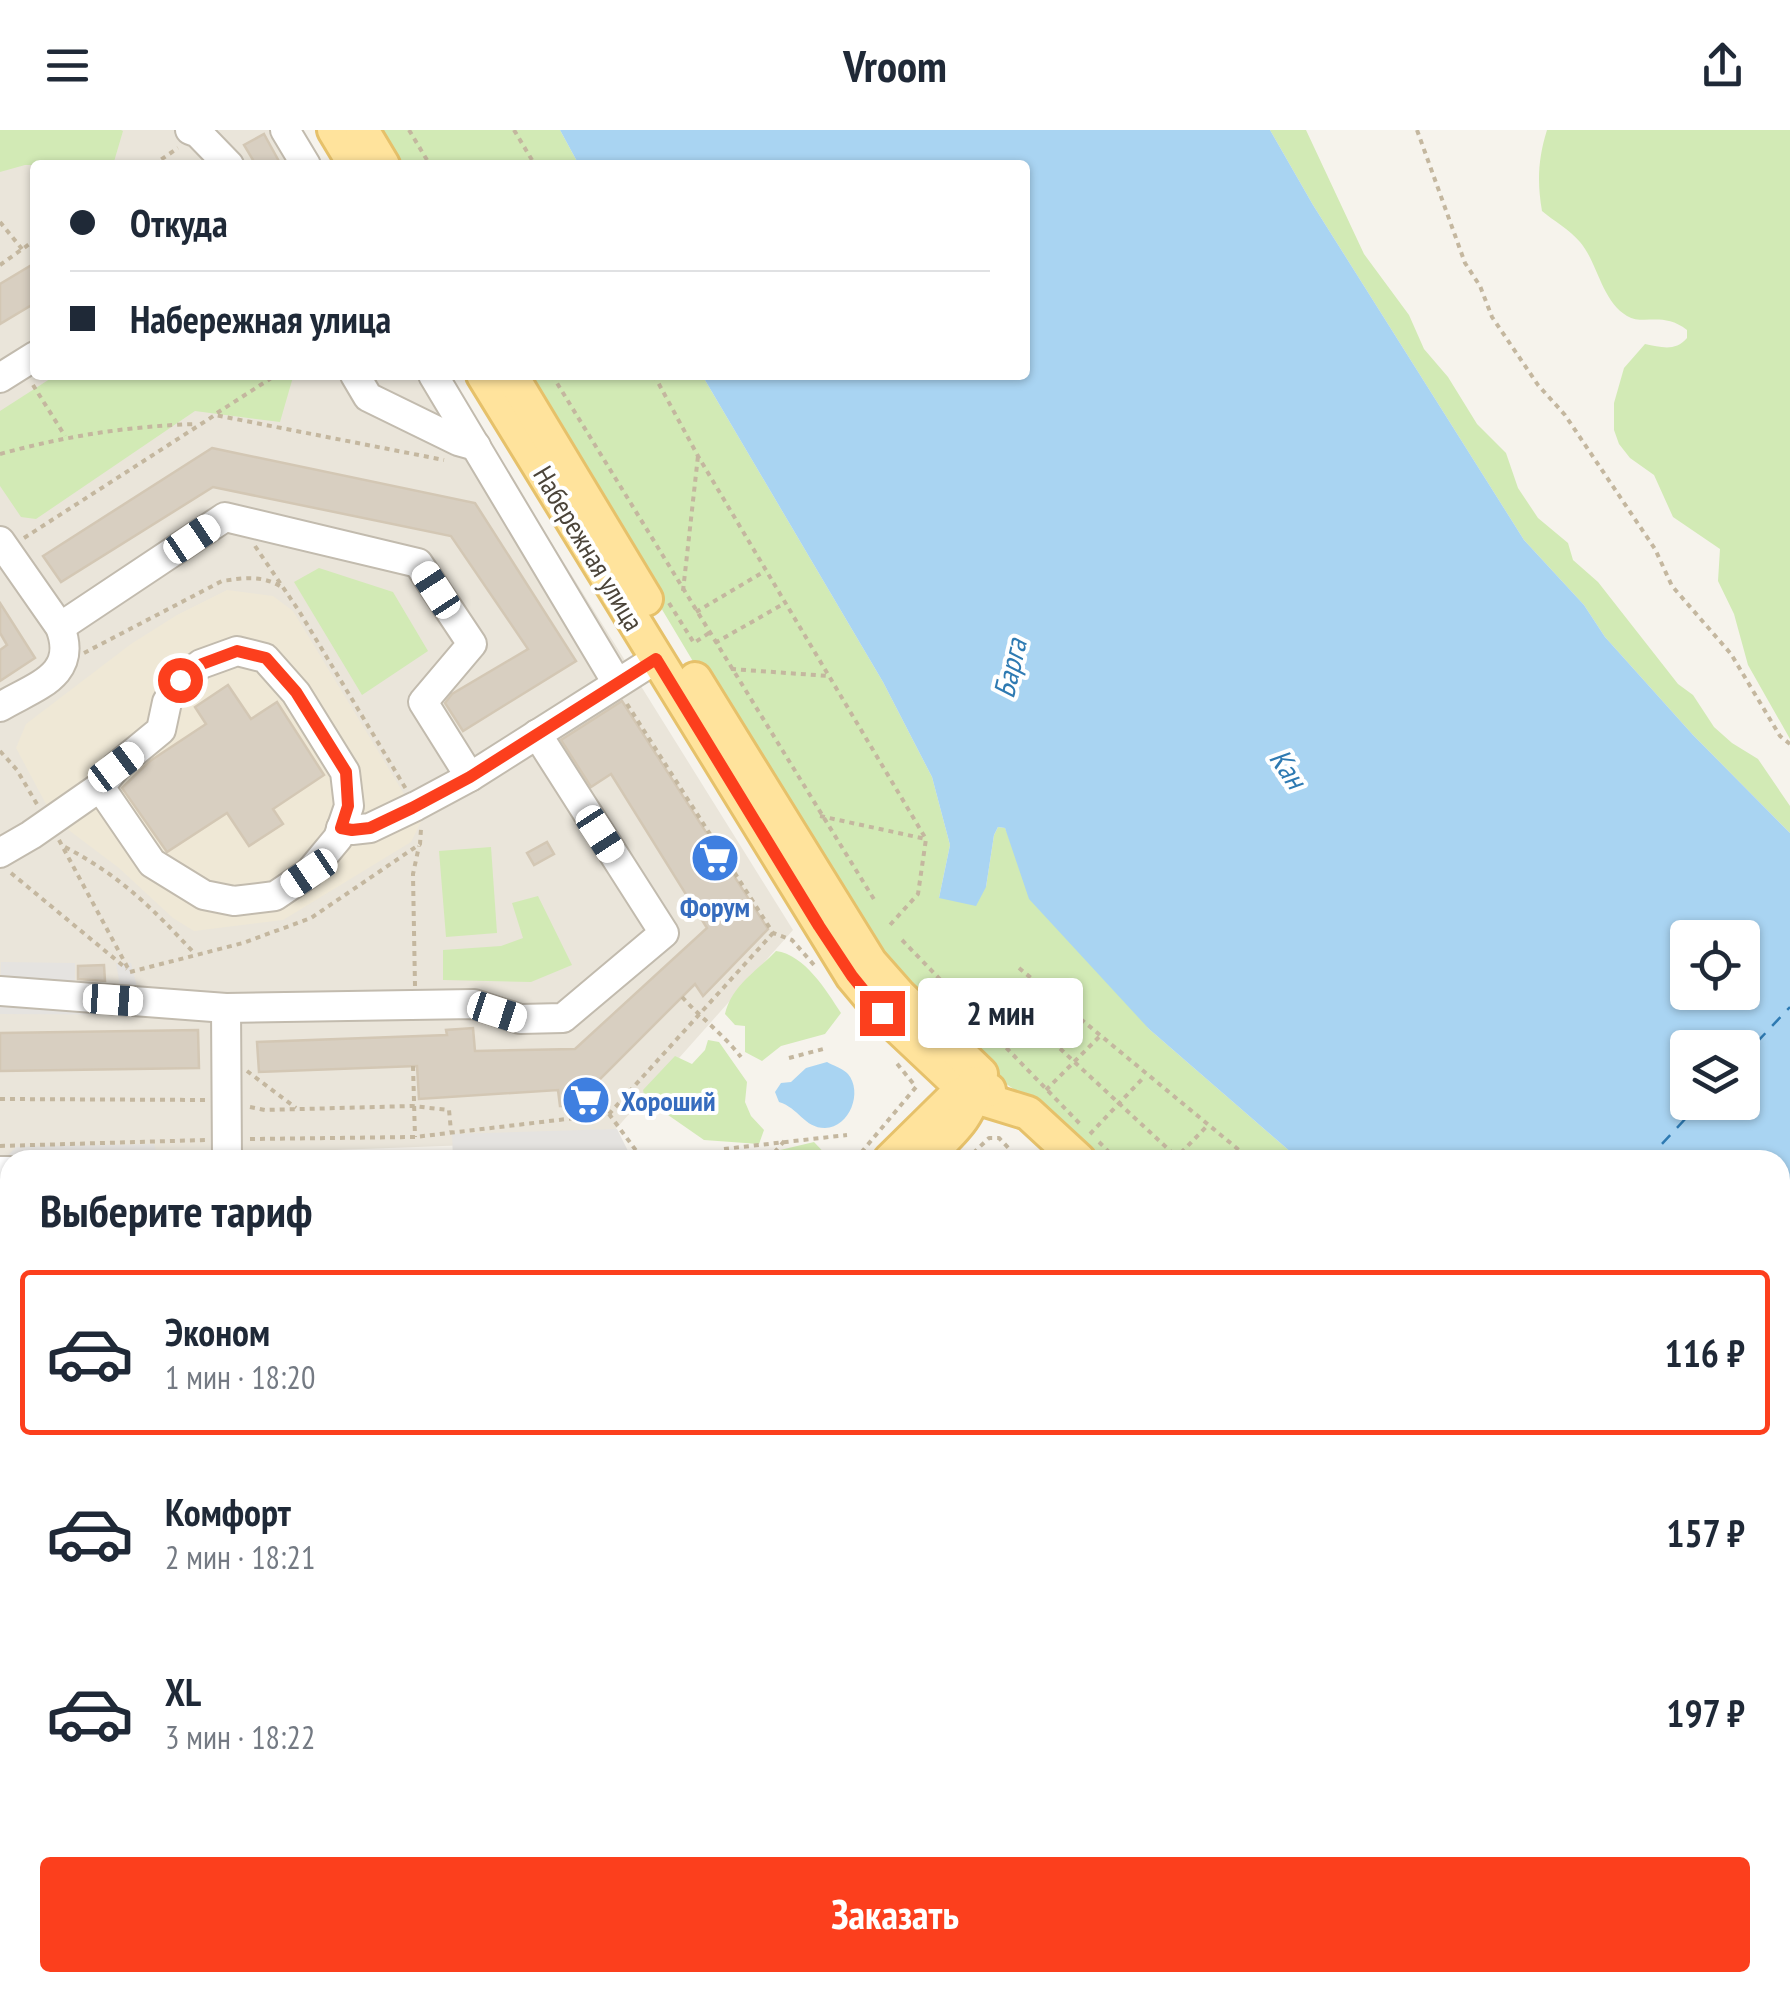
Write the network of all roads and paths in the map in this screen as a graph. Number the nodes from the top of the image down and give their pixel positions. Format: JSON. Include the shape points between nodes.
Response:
{"nodes":[{"id":1,"x":285,"y":130,"type":"edge"},
{"id":2,"x":334,"y":130,"type":"edge"},
{"id":3,"x":362,"y":130,"type":"edge"},
{"id":4,"x":409,"y":130,"type":"edge"},
{"id":5,"x":514,"y":130,"type":"edge"},
{"id":6,"x":1417,"y":130,"type":"edge"},
{"id":7,"x":194,"y":132,"type":"edge"},
{"id":8,"x":159,"y":160,"type":"edge"},
{"id":9,"x":225,"y":160,"type":"edge"},
{"id":10,"x":303,"y":160,"type":"edge"},
{"id":11,"x":352,"y":160,"type":"edge"},
{"id":12,"x":381,"y":160,"type":"edge"},
{"id":13,"x":427,"y":160,"type":"edge"},
{"id":14,"x":532,"y":160,"type":"edge"},
{"id":15,"x":0,"y":222,"type":"edge"},
{"id":16,"x":30,"y":243,"type":"edge"},
{"id":17,"x":22,"y":249,"type":"junction"},
{"id":18,"x":0,"y":264,"type":"edge"},
{"id":19,"x":19,"y":366,"type":"edge"},
{"id":20,"x":268,"y":380,"type":"edge"},
{"id":21,"x":359,"y":380,"type":"edge"},
{"id":22,"x":435,"y":380,"type":"edge"},
{"id":23,"x":486,"y":380,"type":"edge"},
{"id":24,"x":514,"y":380,"type":"edge"},
{"id":25,"x":555,"y":380,"type":"edge"},
{"id":26,"x":657,"y":380,"type":"edge"},
{"id":27,"x":215,"y":415,"type":"junction"},
{"id":28,"x":202,"y":424,"type":"junction"},
{"id":29,"x":64,"y":436,"type":"junction"},
{"id":30,"x":0,"y":454,"type":"edge"},
{"id":31,"x":466,"y":454,"type":"junction"},
{"id":32,"x":698,"y":456,"type":"junction"},
{"id":33,"x":238,"y":520,"type":"junction"},
{"id":34,"x":3,"y":545,"type":"edge"},
{"id":35,"x":766,"y":571,"type":"junction"},
{"id":36,"x":284,"y":588,"type":"junction"},
{"id":37,"x":683,"y":591,"type":"junction"},
{"id":38,"x":785,"y":603,"type":"junction"},
{"id":39,"x":696,"y":612,"type":"junction"},
{"id":40,"x":60,"y":627,"type":"junction"},
{"id":41,"x":715,"y":643,"type":"junction"},
{"id":42,"x":666,"y":653,"type":"junction"},
{"id":43,"x":65,"y":658,"type":"junction"},
{"id":44,"x":731,"y":669,"type":"junction"},
{"id":45,"x":829,"y":676,"type":"junction"},
{"id":46,"x":612,"y":686,"type":"junction"},
{"id":47,"x":0,"y":707,"type":"edge"},
{"id":48,"x":536,"y":734,"type":"junction"},
{"id":49,"x":1790,"y":744,"type":"edge"},
{"id":50,"x":0,"y":752,"type":"edge"},
{"id":51,"x":470,"y":777,"type":"junction"},
{"id":52,"x":100,"y":787,"type":"junction"},
{"id":53,"x":416,"y":806,"type":"junction"},
{"id":54,"x":820,"y":816,"type":"junction"},
{"id":55,"x":341,"y":828,"type":"junction"},
{"id":56,"x":55,"y":834,"type":"junction"},
{"id":57,"x":926,"y":839,"type":"junction"},
{"id":58,"x":420,"y":844,"type":"junction"},
{"id":59,"x":0,"y":853,"type":"edge"},
{"id":60,"x":0,"y":865,"type":"edge"},
{"id":61,"x":875,"y":900,"type":"dead end"},
{"id":62,"x":889,"y":926,"type":"dead end"},
{"id":63,"x":774,"y":933,"type":"junction"},
{"id":64,"x":902,"y":940,"type":"dead end"},
{"id":65,"x":195,"y":954,"type":"junction"},
{"id":66,"x":815,"y":966,"type":"dead end"},
{"id":67,"x":1019,"y":968,"type":"dead end"},
{"id":68,"x":130,"y":972,"type":"junction"},
{"id":69,"x":0,"y":991,"type":"edge"},
{"id":70,"x":682,"y":996,"type":"dead end"},
{"id":71,"x":415,"y":1005,"type":"junction"},
{"id":72,"x":226,"y":1008,"type":"junction"},
{"id":73,"x":972,"y":1013,"type":"junction"},
{"id":74,"x":699,"y":1016,"type":"junction"},
{"id":75,"x":1099,"y":1037,"type":"junction"},
{"id":76,"x":827,"y":1048,"type":"dead end"},
{"id":77,"x":958,"y":1054,"type":"junction"},
{"id":78,"x":908,"y":1055,"type":"junction"},
{"id":79,"x":741,"y":1057,"type":"dead end"},
{"id":80,"x":789,"y":1058,"type":"dead end"},
{"id":81,"x":1074,"y":1061,"type":"junction"},
{"id":82,"x":414,"y":1066,"type":"dead end"},
{"id":83,"x":1146,"y":1076,"type":"junction"},
{"id":84,"x":973,"y":1092,"type":"junction"},
{"id":85,"x":1119,"y":1104,"type":"junction"},
{"id":86,"x":1028,"y":1105,"type":"junction"},
{"id":87,"x":412,"y":1106,"type":"junction"},
{"id":88,"x":609,"y":1114,"type":"junction"},
{"id":89,"x":958,"y":1123,"type":"junction"},
{"id":90,"x":1208,"y":1125,"type":"junction"},
{"id":91,"x":451,"y":1131,"type":"junction"},
{"id":92,"x":847,"y":1135,"type":"dead end"},
{"id":93,"x":414,"y":1137,"type":"junction"},
{"id":94,"x":786,"y":1139,"type":"junction"},
{"id":95,"x":923,"y":1144,"type":"edge"},
{"id":96,"x":0,"y":1146,"type":"edge"},
{"id":97,"x":1084,"y":1147,"type":"edge"},
{"id":98,"x":724,"y":1149,"type":"dead end"},
{"id":99,"x":227,"y":1150,"type":"edge"},
{"id":100,"x":636,"y":1150,"type":"edge"},
{"id":101,"x":777,"y":1150,"type":"edge"},
{"id":102,"x":862,"y":1150,"type":"edge"},
{"id":103,"x":977,"y":1150,"type":"edge"},
{"id":104,"x":1010,"y":1150,"type":"edge"},
{"id":105,"x":1168,"y":1150,"type":"edge"},
{"id":106,"x":1185,"y":1150,"type":"edge"},
{"id":107,"x":1238,"y":1150,"type":"edge"}],
"edges":[{"from":1,"to":10,"type":"street"},
{"from":2,"to":11,"type":"main road"},
{"from":3,"to":12,"type":"main road"},
{"from":4,"to":13,"type":"path"},
{"from":5,"to":14,"type":"path"},
{"from":6,"to":49,"type":"path","via":[[1492,317],[1565,415],[1672,586],[1732,654]]},
{"from":7,"to":8,"type":"path"},
{"from":7,"to":9,"type":"street"},
{"from":15,"to":17,"type":"path"},
{"from":16,"to":17,"type":"path"},
{"from":17,"to":18,"type":"path"},
{"from":19,"to":29,"type":"path"},
{"from":20,"to":27,"type":"path"},
{"from":21,"to":31,"type":"street","via":[[368,397],[458,441]]},
{"from":22,"to":31,"type":"street"},
{"from":23,"to":42,"type":"main road","name":"Набережная улица"},
{"from":24,"to":42,"type":"main road","name":"Набережная улица"},
{"from":25,"to":37,"type":"path"},
{"from":26,"to":32,"type":"path"},
{"from":27,"to":28,"type":"path"},
{"from":27,"to":31,"type":"path"},
{"from":28,"to":29,"type":"path"},
{"from":28,"to":34,"type":"path"},
{"from":29,"to":30,"type":"path"},
{"from":31,"to":46,"type":"street"},
{"from":32,"to":35,"type":"path"},
{"from":32,"to":37,"type":"path"},
{"from":33,"to":36,"type":"path"},
{"from":33,"to":40,"type":"street","via":[[225,517]]},
{"from":33,"to":51,"type":"street","via":[[418,563],[472,644],[423,702]]},
{"from":34,"to":40,"type":"street"},
{"from":35,"to":38,"type":"path"},
{"from":35,"to":39,"type":"path"},
{"from":36,"to":43,"type":"path","via":[[246,577],[222,581]]},
{"from":36,"to":53,"type":"path"},
{"from":37,"to":39,"type":"path"},
{"from":38,"to":41,"type":"path"},
{"from":38,"to":45,"type":"path"},
{"from":39,"to":41,"type":"path"},
{"from":40,"to":43,"type":"street"},
{"from":41,"to":44,"type":"path"},
{"from":42,"to":46,"type":"street"},
{"from":42,"to":77,"type":"main road","name":"Набережная улица","via":[[870,962]]},
{"from":42,"to":78,"type":"main road","name":"Набережная улица","via":[[852,976]]},
{"from":43,"to":47,"type":"street","via":[[57,674]]},
{"from":44,"to":45,"type":"path"},
{"from":44,"to":54,"type":"path"},
{"from":45,"to":57,"type":"path"},
{"from":46,"to":48,"type":"street"},
{"from":46,"to":63,"type":"path"},
{"from":48,"to":51,"type":"street"},
{"from":48,"to":71,"type":"street","via":[[664,933],[562,1018],[520,1019],[474,1004]]},
{"from":50,"to":56,"type":"path"},
{"from":51,"to":53,"type":"street"},
{"from":52,"to":55,"type":"street","via":[[152,863],[204,895],[274,896],[309,873]]},
{"from":52,"to":55,"type":"street","via":[[161,730],[180,680],[237,651],[266,658],[296,692],[346,772],[348,806]]},
{"from":52,"to":56,"type":"street"},
{"from":53,"to":55,"type":"street","via":[[370,828]]},
{"from":53,"to":58,"type":"path","via":[[422,815]]},
{"from":54,"to":57,"type":"path"},
{"from":54,"to":61,"type":"path"},
{"from":56,"to":59,"type":"street"},
{"from":56,"to":65,"type":"path","via":[[143,899]]},
{"from":56,"to":68,"type":"path"},
{"from":57,"to":62,"type":"path","via":[[918,894]]},
{"from":58,"to":65,"type":"path","via":[[310,918]]},
{"from":58,"to":71,"type":"path","via":[[413,874]]},
{"from":60,"to":68,"type":"path"},
{"from":63,"to":66,"type":"path","via":[[792,940]]},
{"from":63,"to":74,"type":"path"},
{"from":64,"to":73,"type":"path"},
{"from":65,"to":68,"type":"path"},
{"from":67,"to":75,"type":"path"},
{"from":69,"to":72,"type":"street"},
{"from":70,"to":74,"type":"path"},
{"from":71,"to":72,"type":"street"},
{"from":72,"to":99,"type":"street"},
{"from":73,"to":81,"type":"path","via":[[997,990]]},
{"from":73,"to":86,"type":"path"},
{"from":74,"to":79,"type":"path"},
{"from":74,"to":88,"type":"path"},
{"from":75,"to":81,"type":"path"},
{"from":75,"to":83,"type":"path"},
{"from":76,"to":80,"type":"path"},
{"from":77,"to":84,"type":"main road","via":[[972,1074]]},
{"from":77,"to":86,"type":"main road","name":"Набережная улица"},
{"from":78,"to":84,"type":"main road","name":"Набережная улица"},
{"from":78,"to":95,"type":"main road","via":[[935,1082]]},
{"from":78,"to":102,"type":"path","via":[[916,1087]]},
{"from":81,"to":85,"type":"path"},
{"from":81,"to":86,"type":"path"},
{"from":82,"to":87,"type":"path"},
{"from":83,"to":85,"type":"path"},
{"from":83,"to":90,"type":"path"},
{"from":84,"to":86,"type":"main road","name":"Набережная улица"},
{"from":84,"to":89,"type":"main road"},
{"from":84,"to":95,"type":"main road","via":[[940,1107]]},
{"from":85,"to":97,"type":"path"},
{"from":85,"to":105,"type":"path"},
{"from":86,"to":89,"type":"main road","via":[[979,1110]]},
{"from":86,"to":97,"type":"main road","name":"Набережная улица"},
{"from":86,"to":97,"type":"path"},
{"from":87,"to":91,"type":"path","via":[[449,1110]]},
{"from":87,"to":93,"type":"path"},
{"from":88,"to":91,"type":"path"},
{"from":88,"to":100,"type":"path"},
{"from":89,"to":95,"type":"main road"},
{"from":90,"to":106,"type":"path"},
{"from":90,"to":107,"type":"path"},
{"from":91,"to":93,"type":"path"},
{"from":92,"to":94,"type":"path"},
{"from":93,"to":99,"type":"path"},
{"from":94,"to":98,"type":"path"},
{"from":94,"to":101,"type":"path"},
{"from":96,"to":99,"type":"path"},
{"from":103,"to":104,"type":"path","via":[[990,1138]]}]}
